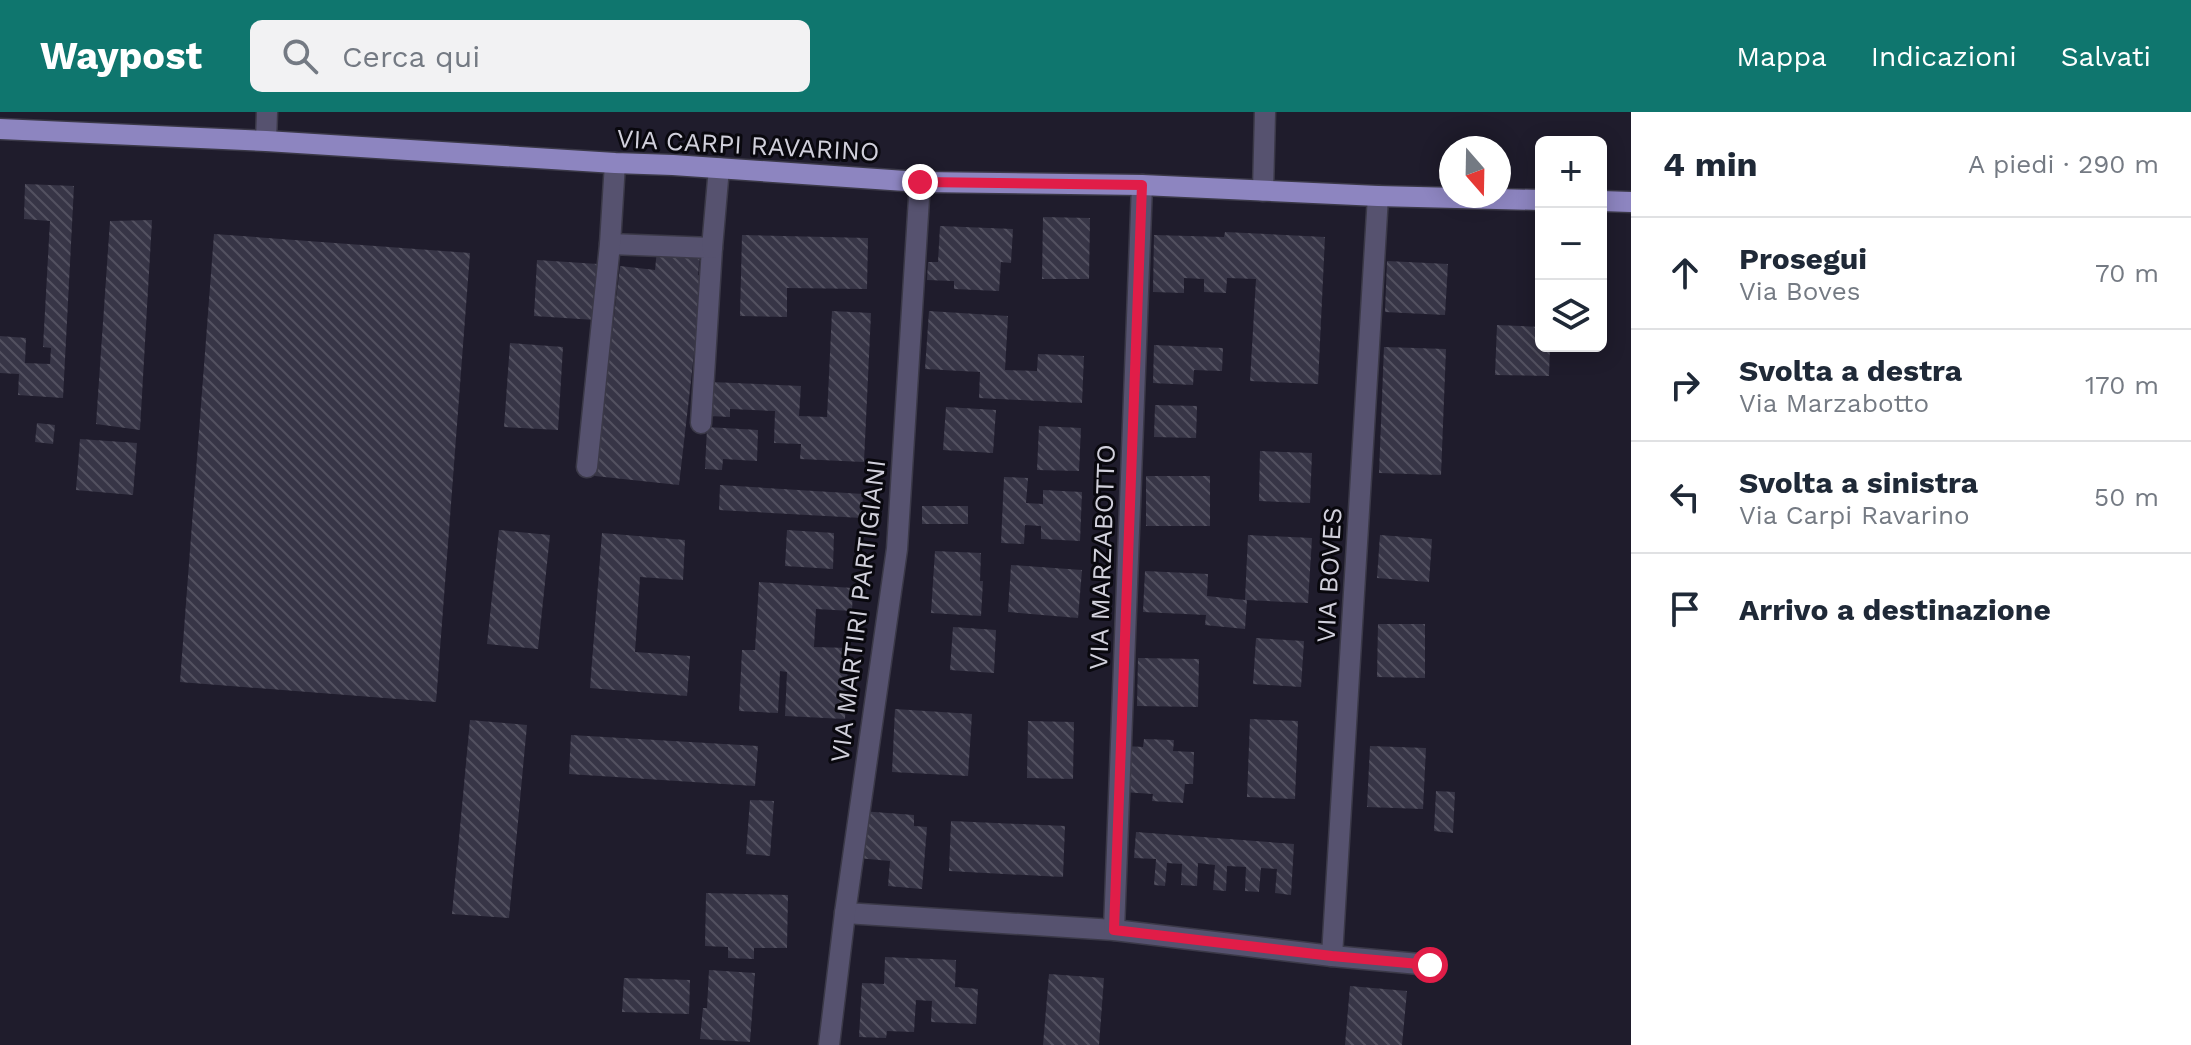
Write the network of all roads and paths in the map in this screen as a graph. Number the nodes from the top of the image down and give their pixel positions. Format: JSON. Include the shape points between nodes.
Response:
{"nodes":[{"id":1,"x":267,"y":112,"type":"edge"},
{"id":2,"x":1265,"y":112,"type":"edge"},
{"id":3,"x":0,"y":129,"type":"edge"},
{"id":4,"x":266,"y":141,"type":"junction"},
{"id":5,"x":615,"y":163,"type":"junction"},
{"id":6,"x":719,"y":168,"type":"junction"},
{"id":7,"x":920,"y":182,"type":"junction"},
{"id":8,"x":1142,"y":185,"type":"junction"},
{"id":9,"x":1263,"y":191,"type":"junction"},
{"id":10,"x":1378,"y":196,"type":"junction"},
{"id":11,"x":1535,"y":200,"type":"edge"},
{"id":12,"x":1607,"y":201,"type":"edge"},
{"id":13,"x":1631,"y":202,"type":"edge"},
{"id":14,"x":610,"y":244,"type":"junction"},
{"id":15,"x":712,"y":248,"type":"junction"},
{"id":16,"x":701,"y":423,"type":"dead end"},
{"id":17,"x":587,"y":467,"type":"dead end"},
{"id":18,"x":845,"y":913,"type":"junction"},
{"id":19,"x":1114,"y":930,"type":"junction"},
{"id":20,"x":1332,"y":956,"type":"junction"},
{"id":21,"x":1430,"y":965,"type":"dead end"},
{"id":22,"x":829,"y":1045,"type":"edge"}],
"edges":[{"from":1,"to":4,"type":"street"},
{"from":2,"to":9,"type":"street"},
{"from":3,"to":4,"type":"main road","name":"VIA CARPI RAVARINO"},
{"from":4,"to":5,"type":"main road","name":"VIA CARPI RAVARINO"},
{"from":5,"to":6,"type":"main road","name":"VIA CARPI RAVARINO"},
{"from":5,"to":14,"type":"street"},
{"from":6,"to":7,"type":"main road","name":"VIA CARPI RAVARINO"},
{"from":6,"to":15,"type":"street"},
{"from":7,"to":8,"type":"main road","name":"VIA CARPI RAVARINO"},
{"from":7,"to":18,"type":"street","name":"VIA MARTIRI PARTIGIANI","via":[[897,549]]},
{"from":8,"to":9,"type":"main road","name":"VIA CARPI RAVARINO"},
{"from":8,"to":19,"type":"street","name":"VIA MARZABOTTO"},
{"from":9,"to":10,"type":"main road","name":"VIA CARPI RAVARINO"},
{"from":10,"to":11,"type":"main road","name":"VIA CARPI RAVARINO"},
{"from":10,"to":20,"type":"street","name":"VIA BOVES"},
{"from":12,"to":13,"type":"main road"},
{"from":14,"to":15,"type":"street"},
{"from":14,"to":17,"type":"street"},
{"from":15,"to":16,"type":"street"},
{"from":18,"to":19,"type":"street"},
{"from":18,"to":22,"type":"street","name":"VIA MARTIRI PARTIGIANI"},
{"from":19,"to":20,"type":"street"},
{"from":20,"to":21,"type":"street"}]}
